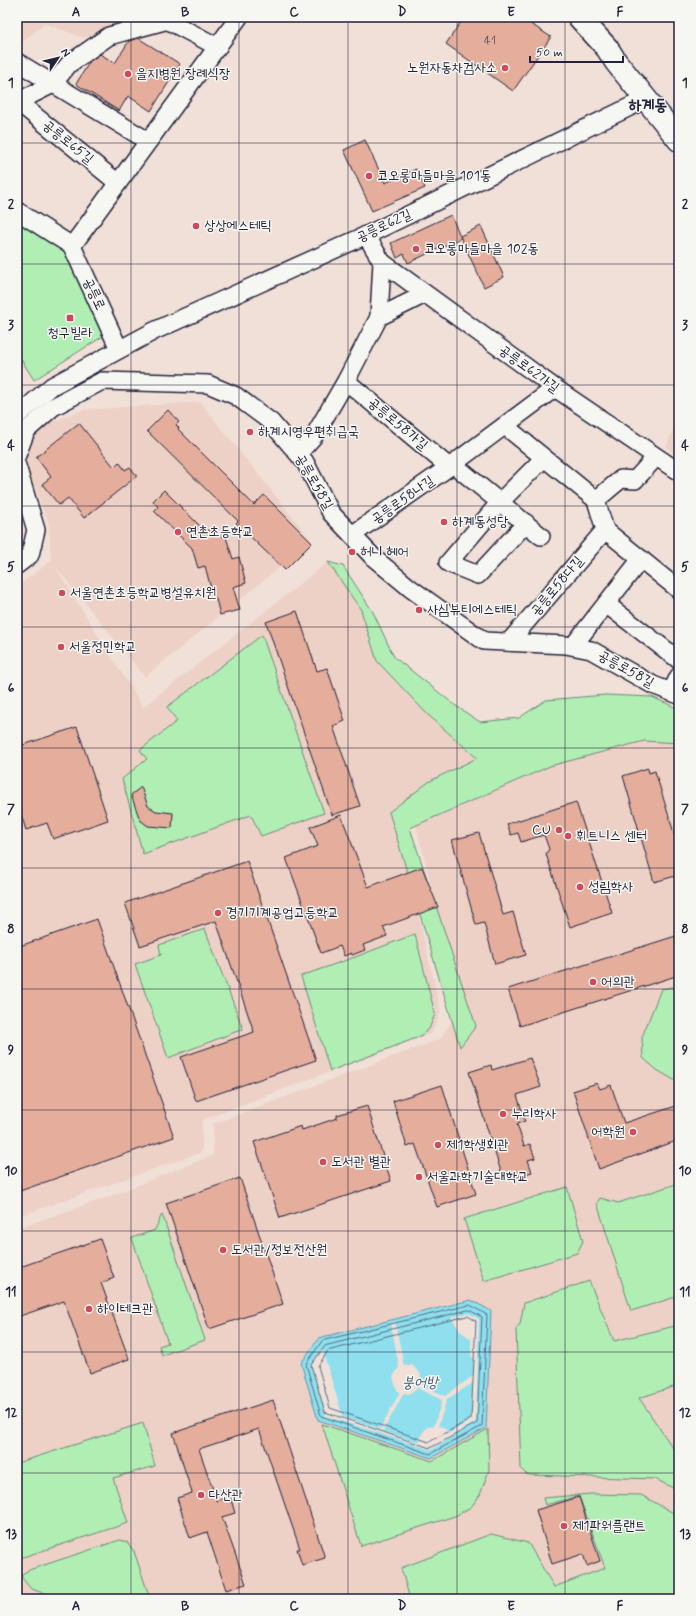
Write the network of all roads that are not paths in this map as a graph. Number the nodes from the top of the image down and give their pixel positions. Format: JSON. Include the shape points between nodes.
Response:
{"nodes":[{"id":1,"x":239,"y":17,"type":"edge"},
{"id":2,"x":579,"y":17,"type":"edge"},
{"id":3,"x":165,"y":19,"type":"edge"},
{"id":4,"x":218,"y":47,"type":"junction"},
{"id":5,"x":17,"y":62,"type":"edge"},
{"id":6,"x":53,"y":84,"type":"junction"},
{"id":7,"x":646,"y":98,"type":"junction"},
{"id":8,"x":18,"y":102,"type":"edge"},
{"id":9,"x":679,"y":140,"type":"edge"},
{"id":10,"x":148,"y":141,"type":"junction"},
{"id":11,"x":118,"y":183,"type":"junction"},
{"id":12,"x":17,"y":211,"type":"edge"},
{"id":13,"x":366,"y":235,"type":"junction"},
{"id":14,"x":72,"y":246,"type":"junction"},
{"id":15,"x":382,"y":262,"type":"junction"},
{"id":16,"x":425,"y":294,"type":"junction"},
{"id":17,"x":379,"y":317,"type":"junction"},
{"id":18,"x":119,"y":349,"type":"junction"},
{"id":19,"x":346,"y":381,"type":"junction"},
{"id":20,"x":555,"y":388,"type":"junction"},
{"id":21,"x":17,"y":416,"type":"edge"},
{"id":22,"x":505,"y":426,"type":"junction"},
{"id":23,"x":299,"y":453,"type":"junction"},
{"id":24,"x":17,"y":455,"type":"edge"},
{"id":25,"x":656,"y":457,"type":"junction"},
{"id":26,"x":544,"y":458,"type":"junction"},
{"id":27,"x":17,"y":466,"type":"edge"},
{"id":28,"x":451,"y":466,"type":"junction"},
{"id":29,"x":679,"y":472,"type":"edge"},
{"id":30,"x":596,"y":500,"type":"junction"},
{"id":31,"x":500,"y":502,"type":"junction"},
{"id":32,"x":526,"y":523,"type":"junction"},
{"id":33,"x":605,"y":530,"type":"junction"},
{"id":34,"x":352,"y":535,"type":"junction"},
{"id":35,"x":541,"y":536,"type":"dead end"},
{"id":36,"x":641,"y":559,"type":"junction"},
{"id":37,"x":17,"y":565,"type":"edge"},
{"id":38,"x":679,"y":590,"type":"edge"},
{"id":39,"x":606,"y":604,"type":"junction"},
{"id":40,"x":509,"y":642,"type":"junction"},
{"id":41,"x":573,"y":646,"type":"junction"},
{"id":42,"x":679,"y":660,"type":"edge"},
{"id":43,"x":679,"y":676,"type":"edge"},
{"id":44,"x":675,"y":694,"type":"edge"}],
"edges":[{"from":1,"to":4,"type":"street"},
{"from":2,"to":7,"type":"main road"},
{"from":3,"to":4,"type":"street"},
{"from":3,"to":6,"type":"street","via":[[109,36],[69,64]]},
{"from":4,"to":10,"type":"street"},
{"from":5,"to":6,"type":"street"},
{"from":6,"to":8,"type":"street","name":"공릉로65길"},
{"from":6,"to":10,"type":"street"},
{"from":7,"to":9,"type":"main road"},
{"from":7,"to":13,"type":"street","name":"공릉로62길"},
{"from":8,"to":11,"type":"street","name":"공릉로65길"},
{"from":10,"to":11,"type":"street"},
{"from":11,"to":14,"type":"street"},
{"from":12,"to":14,"type":"street"},
{"from":13,"to":15,"type":"street","name":"공릉로62가길"},
{"from":13,"to":18,"type":"street","name":"공릉로62길"},
{"from":14,"to":18,"type":"street","name":"공릉로"},
{"from":15,"to":16,"type":"street","name":"공릉로62가길"},
{"from":15,"to":17,"type":"street"},
{"from":16,"to":17,"type":"street"},
{"from":16,"to":20,"type":"street","name":"공릉로62가길"},
{"from":17,"to":19,"type":"street"},
{"from":18,"to":21,"type":"street","via":[[52,386]]},
{"from":19,"to":23,"type":"street","via":[[314,436]]},
{"from":19,"to":28,"type":"street","name":"공릉로58가길"},
{"from":20,"to":22,"type":"street","name":"공릉로58나길"},
{"from":20,"to":25,"type":"street","name":"공릉로62가길"},
{"from":22,"to":26,"type":"street"},
{"from":22,"to":28,"type":"street","name":"공릉로58나길"},
{"from":23,"to":24,"type":"street","name":"공릉로58길","via":[[271,422],[236,396],[208,384],[102,381],[53,407],[26,431]]},
{"from":23,"to":34,"type":"street","name":"공릉로58길","via":[[331,513]]},
{"from":25,"to":29,"type":"street","name":"공릉로62가길"},
{"from":25,"to":30,"type":"street","via":[[635,480],[621,479]]},
{"from":26,"to":30,"type":"street"},
{"from":26,"to":31,"type":"street"},
{"from":27,"to":37,"type":"street","via":[[36,530],[30,555]]},
{"from":28,"to":31,"type":"street"},
{"from":28,"to":34,"type":"street","name":"공릉로58나길"},
{"from":30,"to":33,"type":"street"},
{"from":31,"to":32,"type":"street"},
{"from":31,"to":32,"type":"street","via":[[448,563],[478,575]]},
{"from":32,"to":35,"type":"street"},
{"from":33,"to":36,"type":"street"},
{"from":33,"to":40,"type":"street","name":"공릉로58다길"},
{"from":34,"to":40,"type":"street","name":"공릉로58길","via":[[374,558],[410,588],[484,641]]},
{"from":36,"to":38,"type":"street"},
{"from":36,"to":39,"type":"street"},
{"from":39,"to":41,"type":"street"},
{"from":39,"to":42,"type":"street"},
{"from":40,"to":41,"type":"street","name":"공릉로58길"},
{"from":41,"to":44,"type":"street","name":"공릉로58길","via":[[591,650],[653,685]]},
{"from":43,"to":44,"type":"street"}]}
